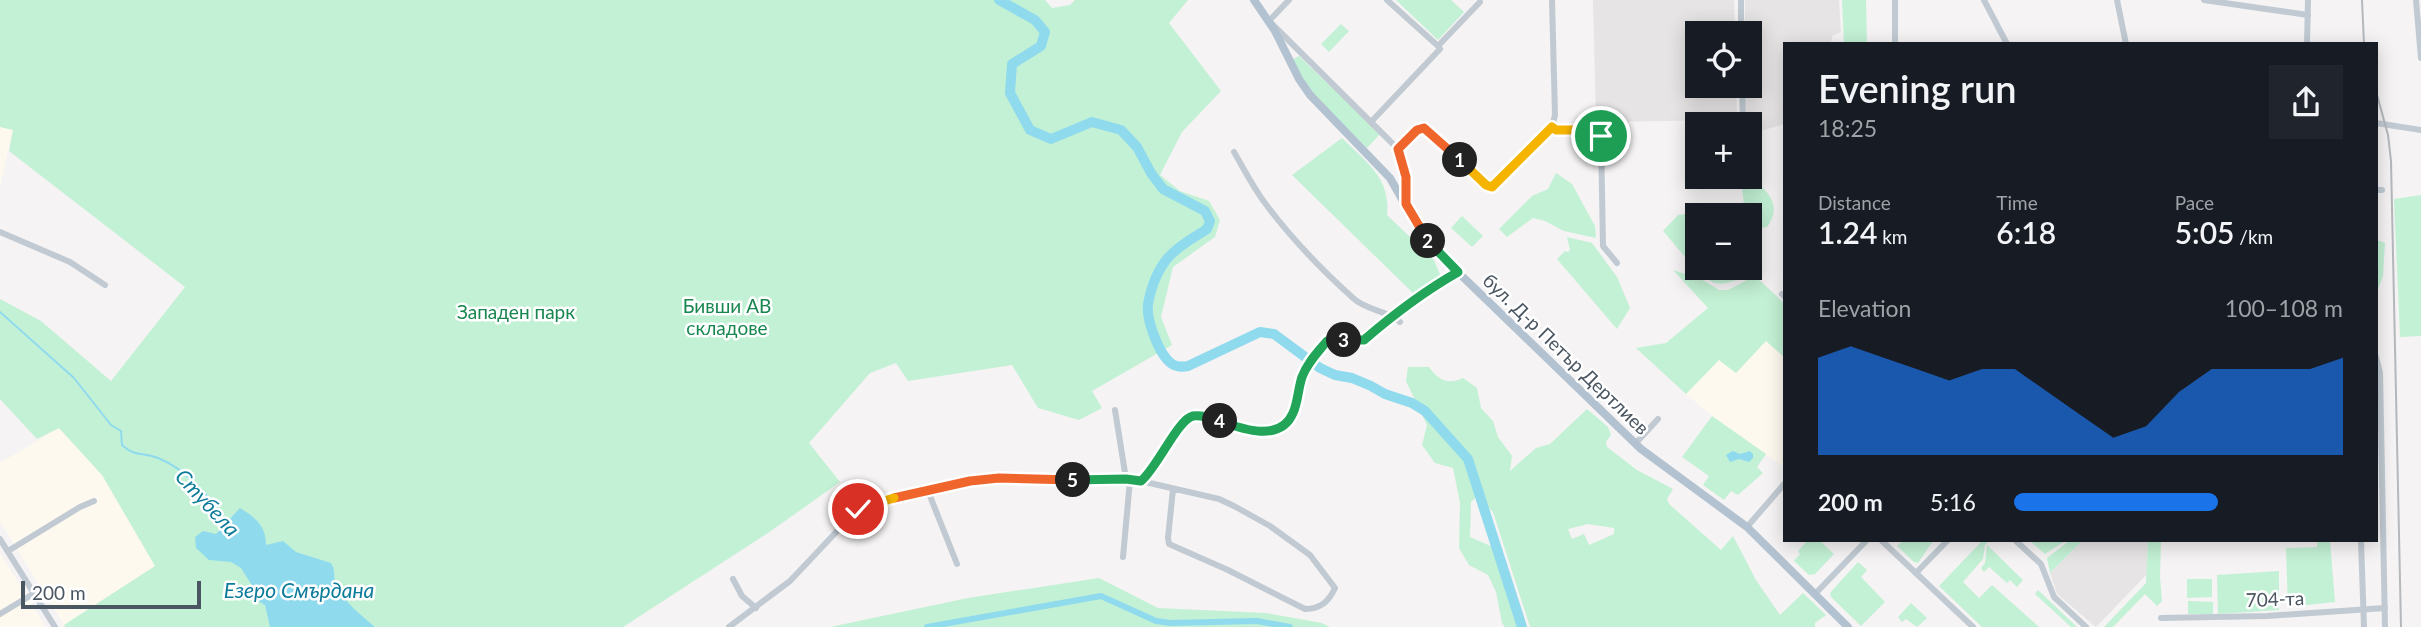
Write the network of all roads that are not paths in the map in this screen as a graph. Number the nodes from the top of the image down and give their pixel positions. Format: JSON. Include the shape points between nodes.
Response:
{"nodes":[{"id":1,"x":1254,"y":0,"type":"edge"},
{"id":2,"x":1289,"y":0,"type":"edge"},
{"id":3,"x":1387,"y":0,"type":"edge"},
{"id":4,"x":1552,"y":0,"type":"edge"},
{"id":5,"x":1741,"y":0,"type":"edge"},
{"id":6,"x":1895,"y":0,"type":"edge"},
{"id":7,"x":1984,"y":0,"type":"edge"},
{"id":8,"x":2117,"y":0,"type":"edge"},
{"id":9,"x":2204,"y":0,"type":"edge"},
{"id":10,"x":2308,"y":0,"type":"edge"},
{"id":11,"x":2416,"y":0,"type":"edge"},
{"id":12,"x":1480,"y":2,"type":"dead end"},
{"id":13,"x":2308,"y":15,"type":"junction"},
{"id":14,"x":1269,"y":21,"type":"junction"},
{"id":15,"x":1741,"y":21,"type":"edge"},
{"id":16,"x":1895,"y":42,"type":"edge"},
{"id":17,"x":2006,"y":42,"type":"edge"},
{"id":18,"x":2126,"y":42,"type":"edge"},
{"id":19,"x":2307,"y":42,"type":"edge"},
{"id":20,"x":1440,"y":49,"type":"dead end"},
{"id":21,"x":2421,"y":58,"type":"edge"},
{"id":22,"x":1371,"y":122,"type":"junction"},
{"id":23,"x":2378,"y":123,"type":"edge"},
{"id":24,"x":1552,"y":127,"type":"junction"},
{"id":25,"x":2421,"y":130,"type":"edge"},
{"id":26,"x":1398,"y":149,"type":"junction"},
{"id":27,"x":1234,"y":152,"type":"dead end"},
{"id":28,"x":1406,"y":204,"type":"junction"},
{"id":29,"x":0,"y":232,"type":"edge"},
{"id":30,"x":1617,"y":263,"type":"dead end"},
{"id":31,"x":1458,"y":272,"type":"junction"},
{"id":32,"x":106,"y":285,"type":"dead end"},
{"id":33,"x":1392,"y":315,"type":"junction"},
{"id":34,"x":1400,"y":322,"type":"dead end"},
{"id":35,"x":2378,"y":365,"type":"edge"},
{"id":36,"x":1115,"y":410,"type":"dead end"},
{"id":37,"x":1658,"y":419,"type":"dead end"},
{"id":38,"x":1635,"y":443,"type":"junction"},
{"id":39,"x":2379,"y":475,"type":"edge"},
{"id":40,"x":1128,"y":479,"type":"junction"},
{"id":41,"x":1141,"y":481,"type":"junction"},
{"id":42,"x":1783,"y":485,"type":"edge"},
{"id":43,"x":1173,"y":489,"type":"junction"},
{"id":44,"x":928,"y":491,"type":"junction"},
{"id":45,"x":94,"y":501,"type":"dead end"},
{"id":46,"x":1747,"y":527,"type":"junction"},
{"id":47,"x":0,"y":539,"type":"edge"},
{"id":48,"x":1865,"y":542,"type":"edge"},
{"id":49,"x":1883,"y":542,"type":"edge"},
{"id":50,"x":1946,"y":542,"type":"edge"},
{"id":51,"x":2018,"y":542,"type":"edge"},
{"id":52,"x":2361,"y":542,"type":"edge"},
{"id":53,"x":8,"y":551,"type":"junction"},
{"id":54,"x":1123,"y":557,"type":"dead end"},
{"id":55,"x":957,"y":565,"type":"dead end"},
{"id":56,"x":1916,"y":573,"type":"junction"},
{"id":57,"x":733,"y":579,"type":"dead end"},
{"id":58,"x":33,"y":594,"type":"junction"},
{"id":59,"x":1815,"y":594,"type":"junction"},
{"id":60,"x":756,"y":608,"type":"junction"},
{"id":61,"x":2385,"y":608,"type":"junction"},
{"id":62,"x":2363,"y":609,"type":"junction"},
{"id":63,"x":0,"y":614,"type":"edge"},
{"id":64,"x":2163,"y":618,"type":"dead end"},
{"id":65,"x":54,"y":627,"type":"edge"},
{"id":66,"x":729,"y":627,"type":"edge"},
{"id":67,"x":1848,"y":627,"type":"edge"},
{"id":68,"x":1973,"y":627,"type":"edge"},
{"id":69,"x":2086,"y":627,"type":"edge"},
{"id":70,"x":2364,"y":627,"type":"edge"},
{"id":71,"x":2385,"y":627,"type":"edge"}],
"edges":[{"from":1,"to":14,"type":"main road","name":"бул. Д-р Петър Дертлиев"},
{"from":2,"to":14,"type":"street"},
{"from":3,"to":12,"type":"street","via":[[1436,46]]},
{"from":4,"to":24,"type":"street"},
{"from":5,"to":15,"type":"street"},
{"from":6,"to":16,"type":"street"},
{"from":7,"to":17,"type":"street"},
{"from":8,"to":18,"type":"street"},
{"from":9,"to":13,"type":"street"},
{"from":10,"to":13,"type":"street"},
{"from":11,"to":21,"type":"street"},
{"from":13,"to":19,"type":"street"},
{"from":14,"to":22,"type":"street"},
{"from":14,"to":28,"type":"main road","name":"бул. Д-р Петър Дертлиев","via":[[1310,95],[1390,178]]},
{"from":20,"to":22,"type":"street"},
{"from":22,"to":26,"type":"street"},
{"from":23,"to":25,"type":"street"},
{"from":24,"to":26,"type":"street","via":[[1492,187],[1427,129],[1417,130]]},
{"from":24,"to":30,"type":"street","via":[[1594,130],[1601,136],[1603,246]]},
{"from":26,"to":28,"type":"street","via":[[1406,177]]},
{"from":27,"to":33,"type":"street","via":[[1264,202],[1315,260],[1358,302]]},
{"from":28,"to":31,"type":"main road","name":"бул. Д-р Петър Дертлиев","via":[[1425,238]]},
{"from":29,"to":32,"type":"street","via":[[61,257]]},
{"from":31,"to":33,"type":"street"},
{"from":31,"to":38,"type":"main road","name":"бул. Д-р Петър Дертлиев"},
{"from":33,"to":34,"type":"street"},
{"from":33,"to":41,"type":"street","via":[[1364,340],[1327,341],[1307,367],[1292,417],[1284,425],[1265,432],[1192,416],[1180,425]]},
{"from":35,"to":39,"type":"street"},
{"from":36,"to":40,"type":"street"},
{"from":37,"to":38,"type":"street"},
{"from":38,"to":46,"type":"main road","name":"бул. Д-р Петър Дертлиев"},
{"from":39,"to":61,"type":"street"},
{"from":40,"to":41,"type":"street"},
{"from":40,"to":44,"type":"street","via":[[999,478]]},
{"from":40,"to":54,"type":"street"},
{"from":41,"to":43,"type":"street"},
{"from":42,"to":46,"type":"street"},
{"from":43,"to":43,"type":"street","via":[[1219,499],[1270,526],[1310,555],[1335,587],[1331,597],[1321,606],[1305,609],[1169,544]]},
{"from":44,"to":55,"type":"street"},
{"from":44,"to":60,"type":"street","via":[[858,509],[790,581]]},
{"from":45,"to":53,"type":"street"},
{"from":46,"to":59,"type":"main road","name":"бул. Д-р Петър Дертлиев"},
{"from":47,"to":53,"type":"street"},
{"from":48,"to":59,"type":"street"},
{"from":49,"to":56,"type":"street"},
{"from":50,"to":56,"type":"street"},
{"from":51,"to":69,"type":"street","via":[[2040,564],[2054,597]]},
{"from":52,"to":62,"type":"street"},
{"from":53,"to":58,"type":"street"},
{"from":56,"to":68,"type":"street"},
{"from":57,"to":60,"type":"street","via":[[742,596]]},
{"from":58,"to":63,"type":"street"},
{"from":58,"to":65,"type":"street"},
{"from":59,"to":67,"type":"main road","name":"бул. Д-р Петър Дертлиев"},
{"from":60,"to":66,"type":"street"},
{"from":61,"to":62,"type":"street","name":"704-та"},
{"from":61,"to":71,"type":"street"},
{"from":62,"to":64,"type":"street","name":"704-та"},
{"from":62,"to":70,"type":"street"}]}
